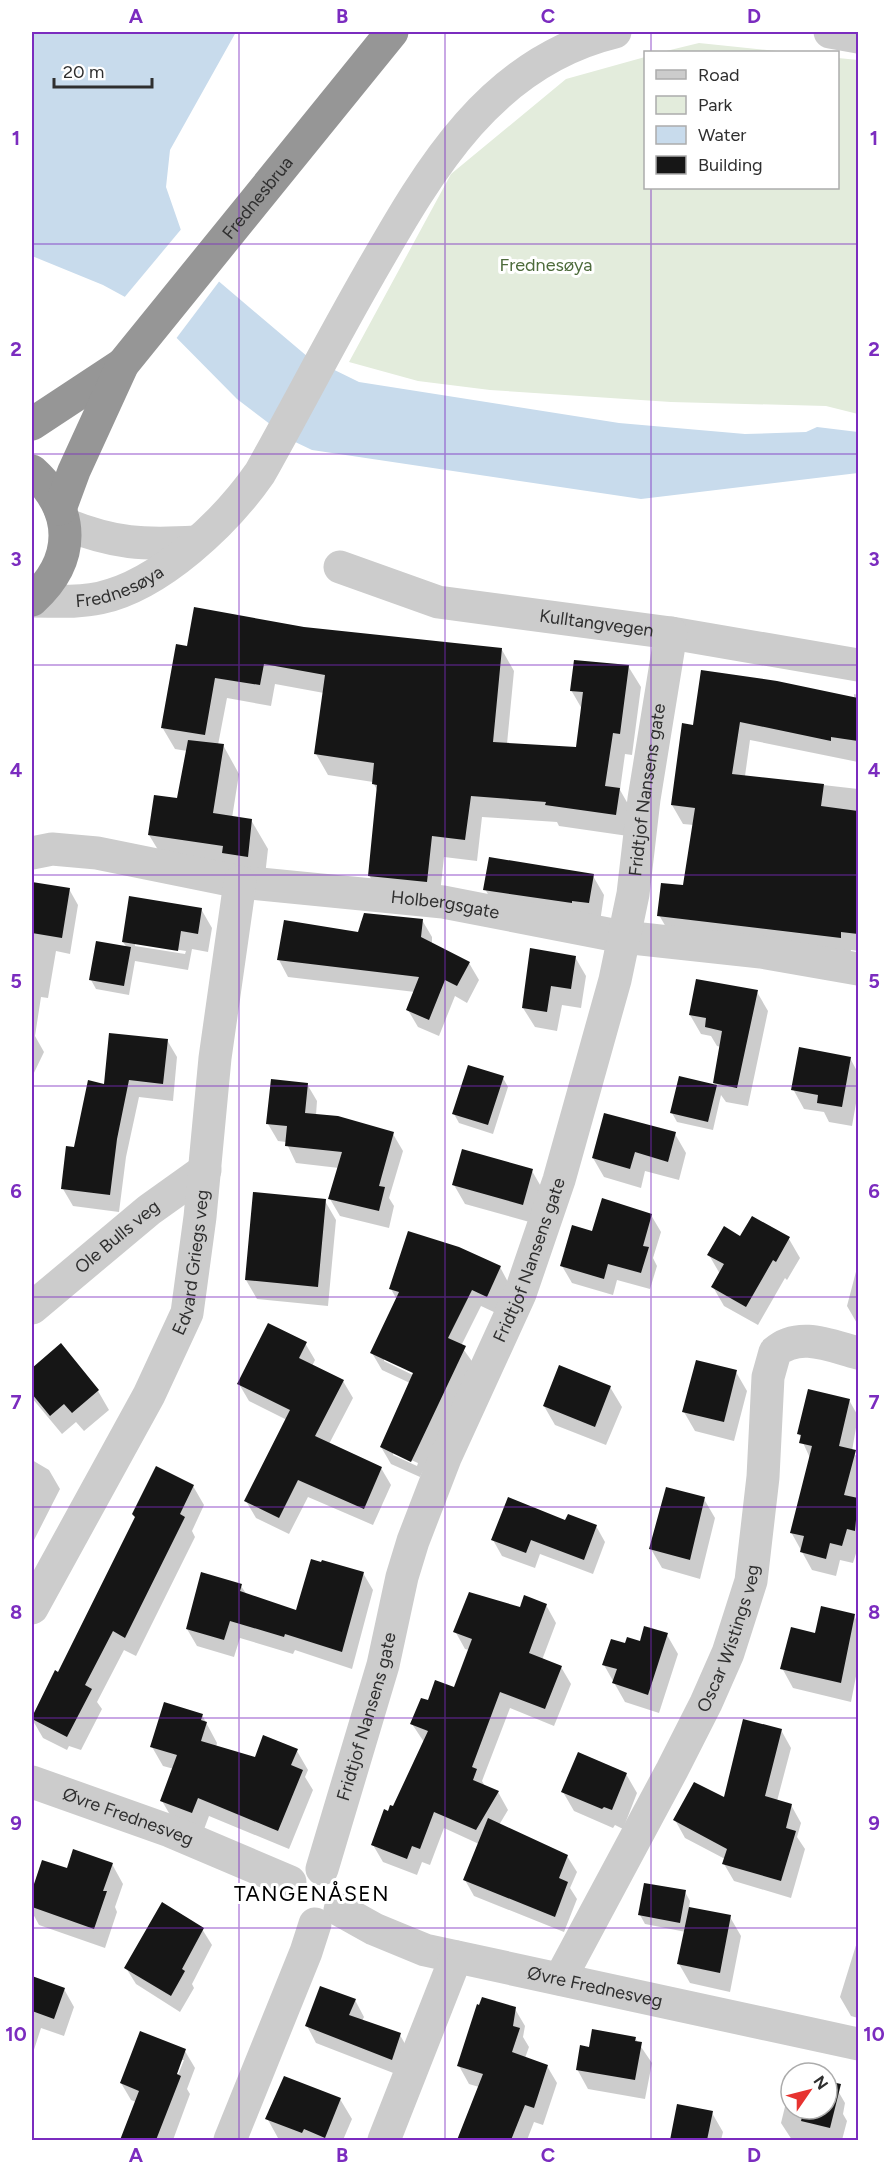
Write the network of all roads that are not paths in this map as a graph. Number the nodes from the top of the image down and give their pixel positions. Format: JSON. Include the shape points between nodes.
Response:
{"nodes":[{"id":1,"x":392,"y":32,"type":"edge"},
{"id":2,"x":615,"y":32,"type":"edge"},
{"id":3,"x":830,"y":32,"type":"edge"},
{"id":4,"x":858,"y":37,"type":"edge"},
{"id":5,"x":123,"y":364,"type":"junction"},
{"id":6,"x":32,"y":424,"type":"edge"},
{"id":7,"x":32,"y":471,"type":"edge"},
{"id":8,"x":62,"y":517,"type":"junction"},
{"id":9,"x":196,"y":542,"type":"junction"},
{"id":10,"x":340,"y":567,"type":"dead end"},
{"id":11,"x":32,"y":601,"type":"edge"},
{"id":12,"x":671,"y":633,"type":"junction"},
{"id":13,"x":858,"y":665,"type":"edge"},
{"id":14,"x":32,"y":853,"type":"edge"},
{"id":15,"x":240,"y":882,"type":"junction"},
{"id":16,"x":623,"y":937,"type":"junction"},
{"id":17,"x":858,"y":969,"type":"edge"},
{"id":18,"x":205,"y":1170,"type":"junction"},
{"id":19,"x":32,"y":1308,"type":"edge"},
{"id":20,"x":858,"y":1353,"type":"edge"},
{"id":21,"x":32,"y":1608,"type":"edge"},
{"id":22,"x":32,"y":1782,"type":"edge"},
{"id":23,"x":322,"y":1869,"type":"junction"},
{"id":24,"x":290,"y":1882,"type":"junction"},
{"id":25,"x":327,"y":1917,"type":"junction"},
{"id":26,"x":456,"y":1956,"type":"junction"},
{"id":27,"x":560,"y":1979,"type":"junction"},
{"id":28,"x":858,"y":2044,"type":"edge"},
{"id":29,"x":230,"y":2140,"type":"edge"},
{"id":30,"x":384,"y":2140,"type":"edge"}],
"edges":[{"from":1,"to":5,"type":"highway","name":"Frednesbrua"},
{"from":2,"to":9,"type":"street","name":"Frednesøya","via":[[549,55],[496,95],[453,140],[420,185],[266,463],[241,500]]},
{"from":3,"to":4,"type":"street"},
{"from":5,"to":6,"type":"highway"},
{"from":5,"to":8,"type":"highway","via":[[74,471]]},
{"from":7,"to":8,"type":"highway","via":[[49,487]]},
{"from":8,"to":9,"type":"street","name":"Frednesøya","via":[[99,538],[133,544]]},
{"from":8,"to":11,"type":"highway","via":[[65,546],[58,567]]},
{"from":9,"to":11,"type":"street","name":"Frednesøya","via":[[150,577],[101,598]]},
{"from":10,"to":12,"type":"street","name":"Kulltangvegen","via":[[438,602]]},
{"from":12,"to":13,"type":"street","name":"Kulltangvegen"},
{"from":12,"to":16,"type":"street","name":"Fridtjof Nansens gate","via":[[633,894]]},
{"from":14,"to":15,"type":"street","name":"Holbergsgate","via":[[52,849],[97,853]]},
{"from":15,"to":16,"type":"street","name":"Holbergsgate","via":[[443,903]]},
{"from":15,"to":18,"type":"street","name":"Edvard Griegs veg","via":[[215,1058]]},
{"from":16,"to":17,"type":"street","name":"Holbergsgate","via":[[761,952]]},
{"from":16,"to":23,"type":"street","name":"Fridtjof Nansens gate","via":[[615,980],[539,1245],[445,1458],[413,1541],[383,1665]]},
{"from":18,"to":19,"type":"street","name":"Ole Bulls veg","via":[[149,1210]]},
{"from":18,"to":21,"type":"street","name":"Edvard Griegs veg","via":[[187,1313],[149,1395]]},
{"from":20,"to":27,"type":"street","name":"Oscar Wistings veg","via":[[802,1340],[775,1352],[768,1377],[763,1477],[751,1581],[728,1653],[672,1770]]},
{"from":22,"to":24,"type":"street","name":"Øvre Frednesveg","via":[[170,1831]]},
{"from":23,"to":24,"type":"street","via":[[310,1868]]},
{"from":23,"to":25,"type":"street","via":[[341,1885],[343,1898]]},
{"from":24,"to":25,"type":"street","via":[[286,1896],[290,1910],[300,1921]]},
{"from":25,"to":26,"type":"street","name":"Øvre Frednesveg"},
{"from":25,"to":29,"type":"street"},
{"from":26,"to":27,"type":"street","name":"Øvre Frednesveg"},
{"from":26,"to":30,"type":"street"},
{"from":27,"to":28,"type":"street","name":"Øvre Frednesveg"}]}
